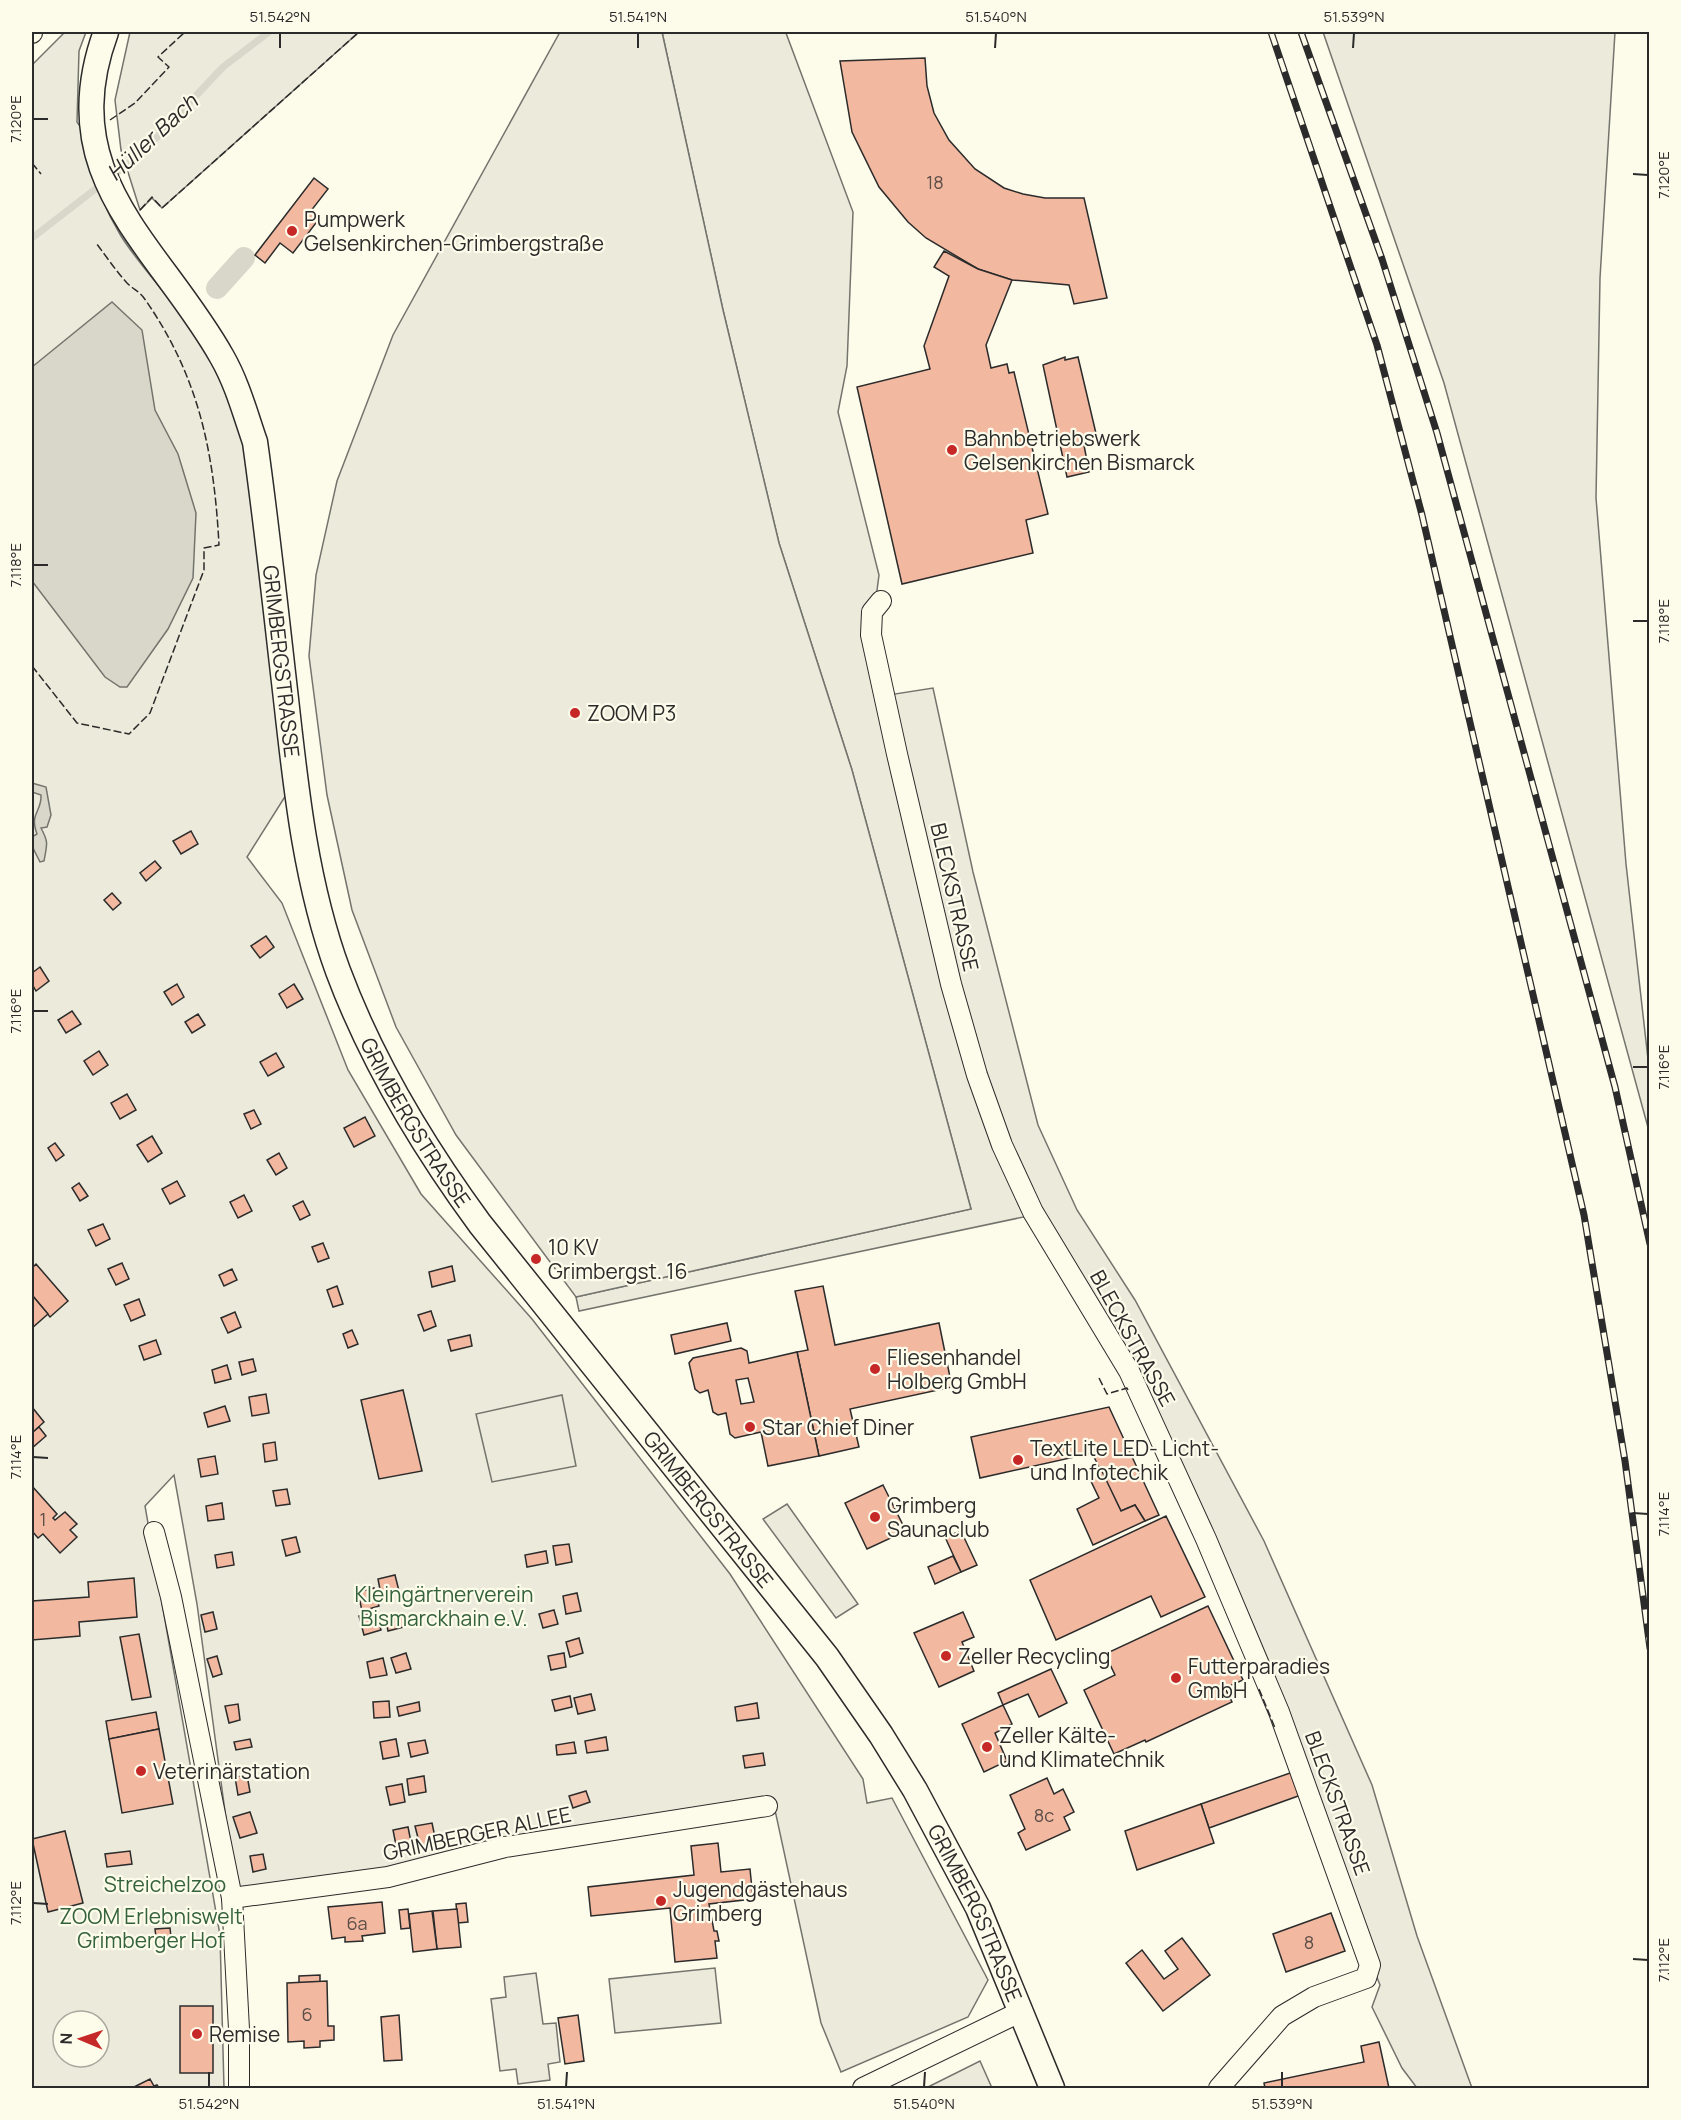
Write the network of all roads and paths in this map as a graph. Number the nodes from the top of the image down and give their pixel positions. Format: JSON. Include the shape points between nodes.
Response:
{"nodes":[{"id":1,"x":106,"y":32,"type":"edge"},
{"id":2,"x":880,"y":601,"type":"dead end"},
{"id":3,"x":154,"y":1532,"type":"dead end"},
{"id":4,"x":767,"y":1806,"type":"dead end"},
{"id":5,"x":232,"y":1898,"type":"junction"},
{"id":6,"x":1022,"y":2012,"type":"junction"},
{"id":7,"x":239,"y":2088,"type":"edge"},
{"id":8,"x":863,"y":2088,"type":"edge"},
{"id":9,"x":1052,"y":2088,"type":"edge"},
{"id":10,"x":1219,"y":2088,"type":"edge"}],
"edges":[{"from":1,"to":6,"type":"street","name":"GRIMBERGSTRASSE","via":[[93,79],[94,132],[107,182],[126,221],[223,358],[255,442],[294,775],[310,870],[338,970],[364,1033],[396,1096],[444,1175],[480,1224],[827,1657],[881,1735],[978,1908]]},
{"from":2,"to":10,"type":"street","name":"BLECKSTRASSE","via":[[872,612],[871,635],[897,754],[951,984],[1002,1144],[1033,1212],[1129,1371],[1206,1539],[1279,1712],[1370,1965],[1365,1978],[1314,1997],[1282,2016]]},
{"from":3,"to":5,"type":"street","via":[[171,1597]]},
{"from":4,"to":5,"type":"street","name":"GRIMBERGER ALLEE","via":[[505,1847],[388,1877]]},
{"from":5,"to":7,"type":"street"},
{"from":6,"to":8,"type":"street"},
{"from":6,"to":9,"type":"street","name":"GRIMBERGSTRASSE"}]}
